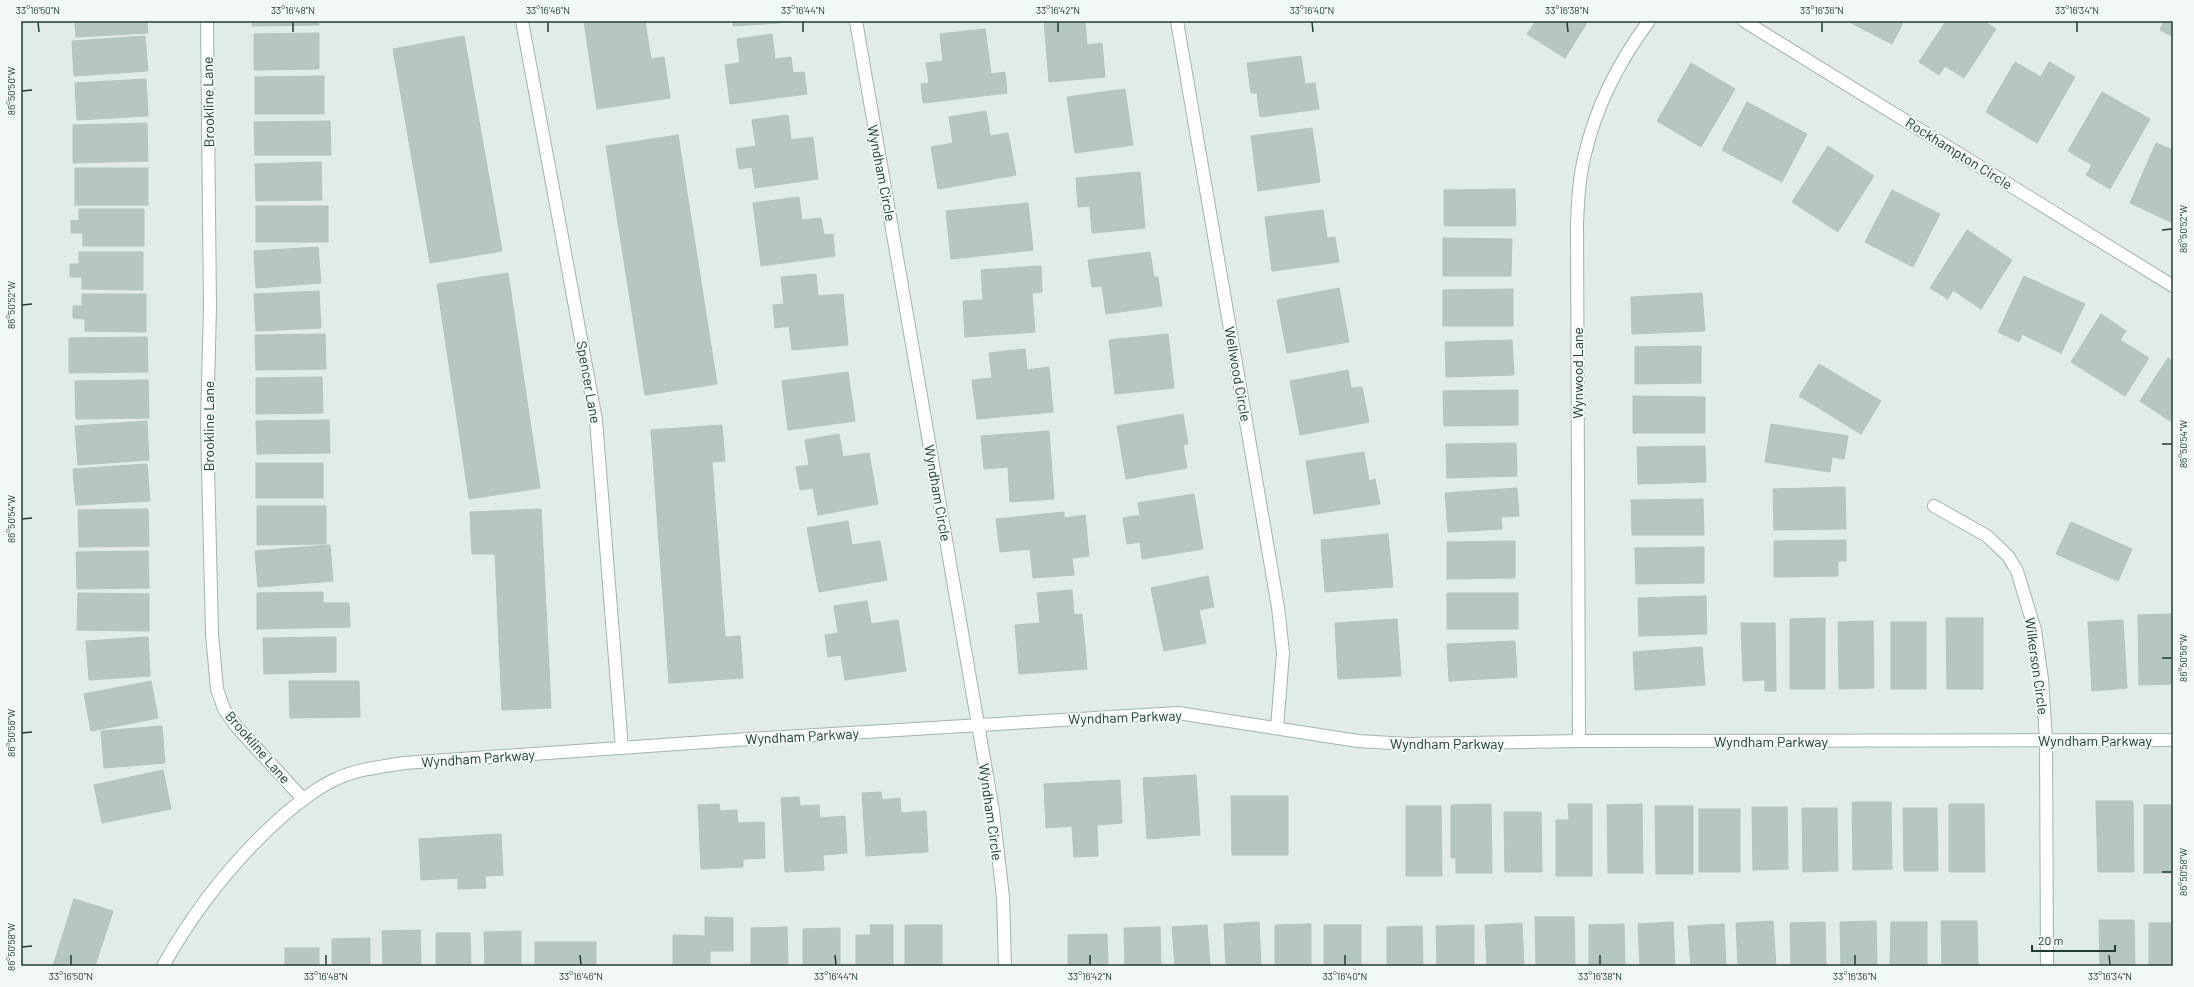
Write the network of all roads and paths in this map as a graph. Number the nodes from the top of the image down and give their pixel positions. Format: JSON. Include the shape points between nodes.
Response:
{"nodes":[{"id":1,"x":207,"y":21,"type":"edge"},
{"id":2,"x":522,"y":21,"type":"edge"},
{"id":3,"x":856,"y":21,"type":"edge"},
{"id":4,"x":1177,"y":21,"type":"edge"},
{"id":5,"x":1649,"y":21,"type":"edge"},
{"id":6,"x":1744,"y":21,"type":"edge"},
{"id":7,"x":2173,"y":286,"type":"edge"},
{"id":8,"x":1934,"y":506,"type":"dead end"},
{"id":9,"x":977,"y":725,"type":"junction"},
{"id":10,"x":1277,"y":728,"type":"junction"},
{"id":11,"x":2046,"y":740,"type":"junction"},
{"id":12,"x":2173,"y":740,"type":"edge"},
{"id":13,"x":1579,"y":741,"type":"junction"},
{"id":14,"x":622,"y":748,"type":"junction"},
{"id":15,"x":303,"y":799,"type":"junction"},
{"id":16,"x":163,"y":966,"type":"edge"},
{"id":17,"x":1005,"y":966,"type":"edge"},
{"id":18,"x":2047,"y":966,"type":"edge"}],
"edges":[{"from":1,"to":15,"type":"street","name":"Brookline Lane","via":[[210,307],[207,424],[212,634],[217,689],[224,709],[236,726]]},
{"from":2,"to":14,"type":"street","name":"Spencer Lane","via":[[596,420]]},
{"from":3,"to":9,"type":"street","name":"Wyndham Circle"},
{"from":4,"to":10,"type":"street","name":"Wellwood Circle","via":[[1278,607],[1283,653]]},
{"from":5,"to":13,"type":"street","name":"Wynwood Lane","via":[[1615,76],[1594,123],[1584,155],[1579,186]]},
{"from":6,"to":7,"type":"street","name":"Rockhampton Circle"},
{"from":8,"to":11,"type":"street","name":"Wilkerson Circle","via":[[1987,536],[2003,551],[2017,571],[2035,630]]},
{"from":9,"to":10,"type":"street","name":"Wyndham Parkway","via":[[1178,713]]},
{"from":9,"to":14,"type":"street","name":"Wyndham Parkway"},
{"from":9,"to":17,"type":"street","name":"Wyndham Circle","via":[[993,811],[1003,897]]},
{"from":10,"to":13,"type":"street","name":"Wyndham Parkway","via":[[1358,741],[1408,744]]},
{"from":11,"to":12,"type":"street","name":"Wyndham Parkway"},
{"from":11,"to":13,"type":"street","name":"Wyndham Parkway"},
{"from":11,"to":18,"type":"street","name":"Wilkerson Circle"},
{"from":14,"to":15,"type":"street","name":"Wyndham Parkway","via":[[404,763],[352,773],[335,779]]},
{"from":15,"to":16,"type":"street","name":"Wyndham Parkway","via":[[265,832],[216,887],[181,934]]}]}
